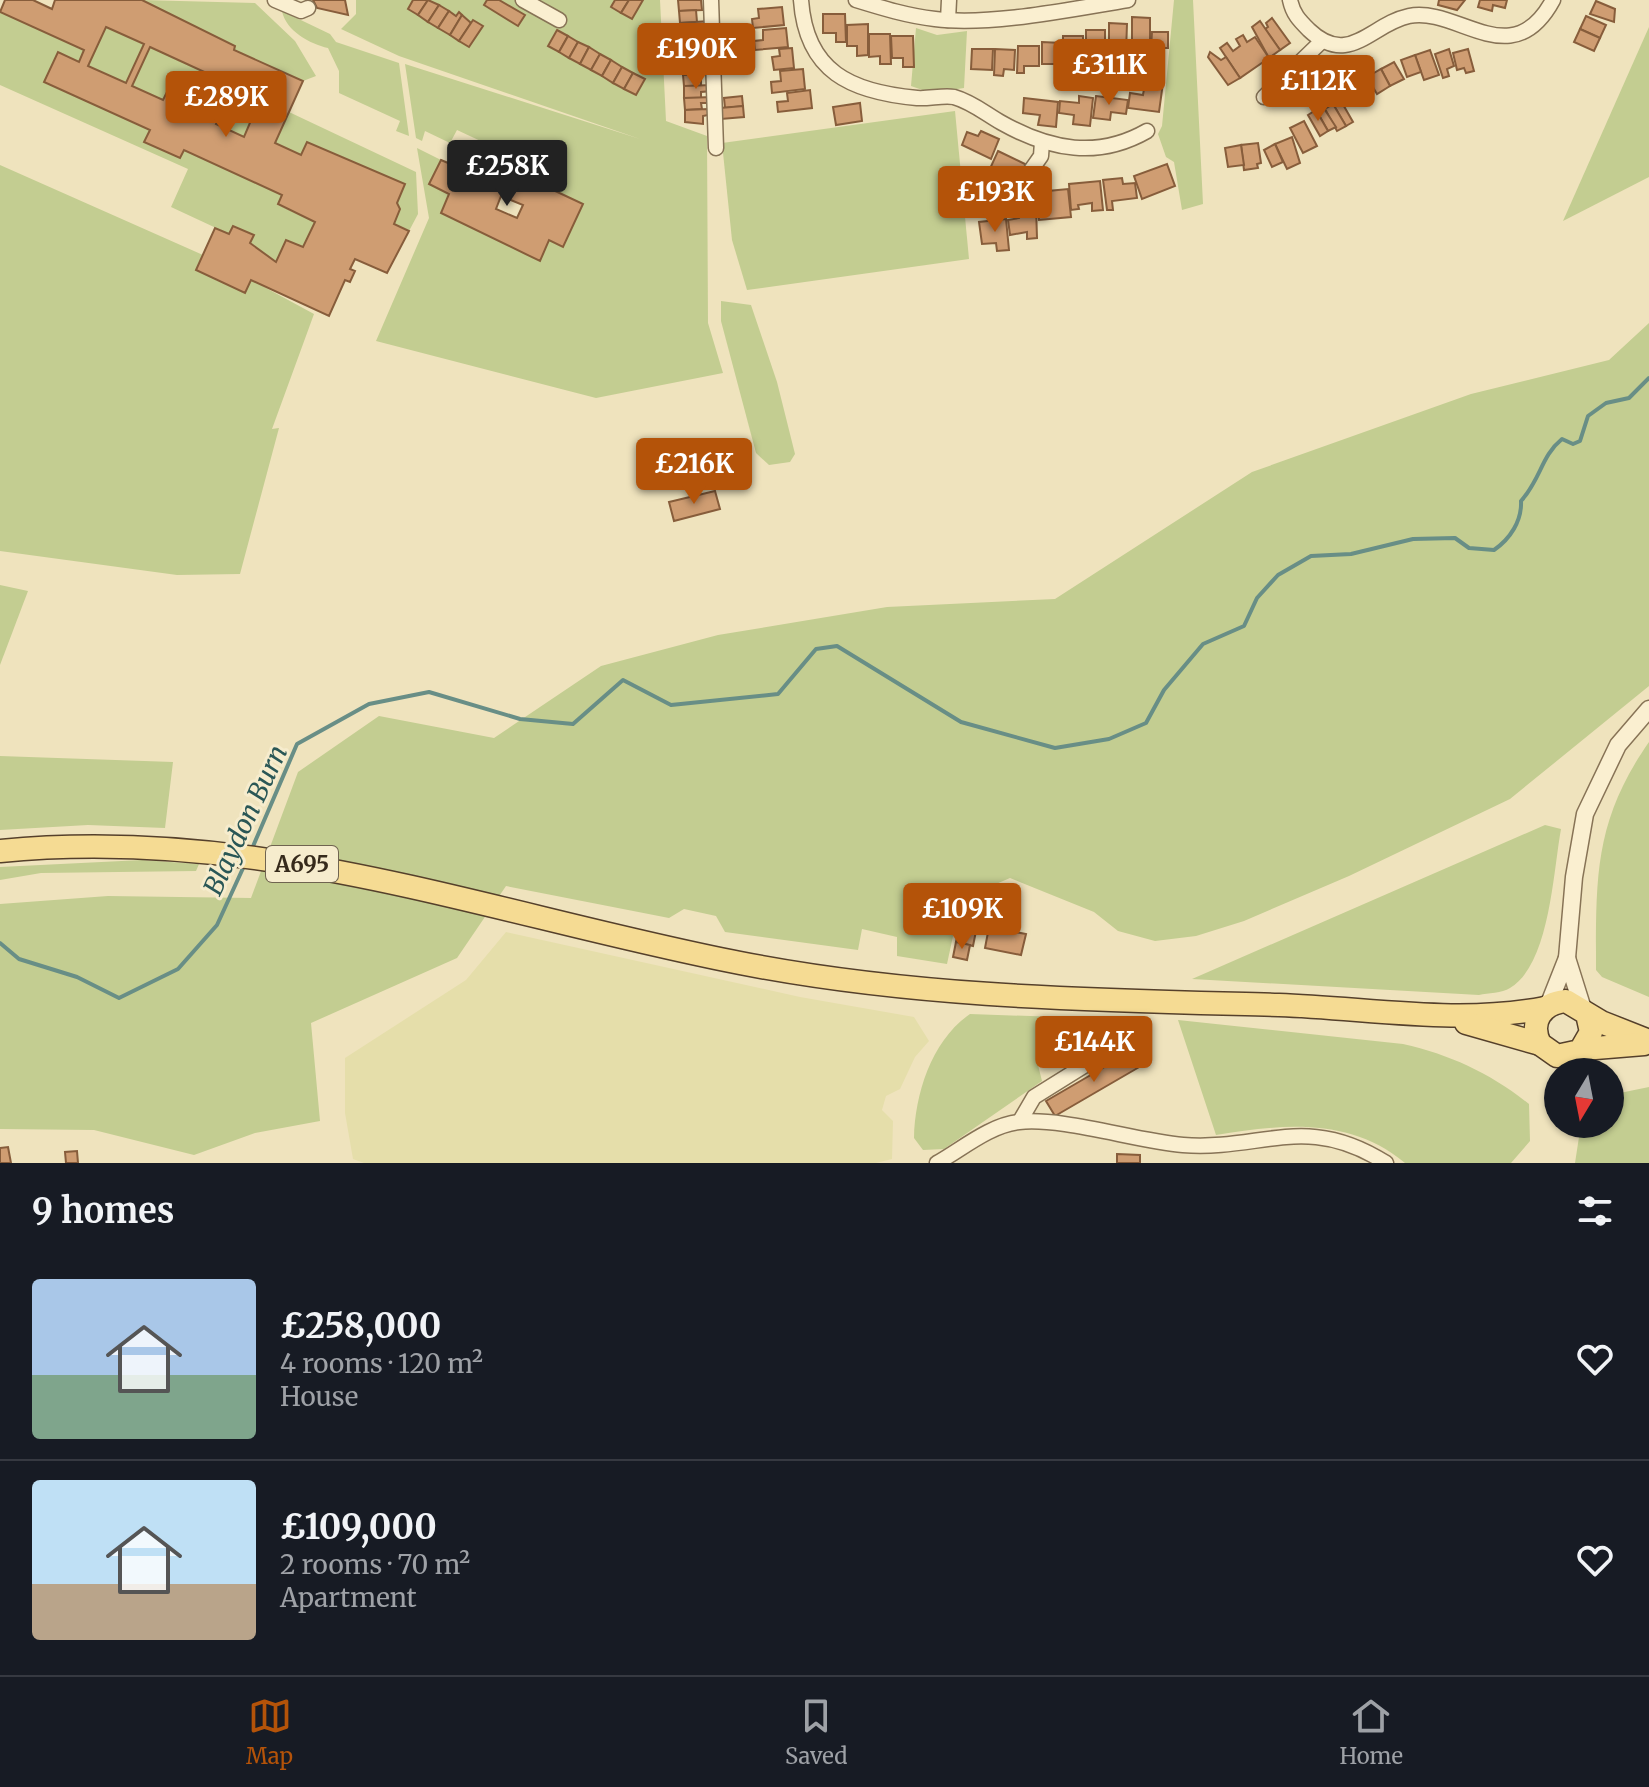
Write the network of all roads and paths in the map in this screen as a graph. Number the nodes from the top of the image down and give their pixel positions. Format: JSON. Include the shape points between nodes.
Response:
{"nodes":[{"id":1,"x":275,"y":0,"type":"edge"},
{"id":2,"x":523,"y":0,"type":"edge"},
{"id":3,"x":711,"y":0,"type":"edge"},
{"id":4,"x":801,"y":0,"type":"edge"},
{"id":5,"x":856,"y":0,"type":"edge"},
{"id":6,"x":949,"y":0,"type":"edge"},
{"id":7,"x":1128,"y":0,"type":"edge"},
{"id":8,"x":1290,"y":0,"type":"edge"},
{"id":9,"x":1408,"y":0,"type":"edge"},
{"id":10,"x":1553,"y":0,"type":"edge"},
{"id":11,"x":308,"y":8,"type":"dead end"},
{"id":12,"x":1410,"y":16,"type":"junction"},
{"id":13,"x":559,"y":20,"type":"dead end"},
{"id":14,"x":948,"y":20,"type":"junction"},
{"id":15,"x":1322,"y":41,"type":"junction"},
{"id":16,"x":1264,"y":97,"type":"dead end"},
{"id":17,"x":1147,"y":131,"type":"dead end"},
{"id":18,"x":1042,"y":142,"type":"junction"},
{"id":19,"x":716,"y":148,"type":"dead end"},
{"id":20,"x":1017,"y":190,"type":"dead end"},
{"id":21,"x":1649,"y":709,"type":"edge"},
{"id":22,"x":0,"y":851,"type":"edge"},
{"id":23,"x":1567,"y":958,"type":"junction"},
{"id":24,"x":1546,"y":1007,"type":"junction"},
{"id":25,"x":1585,"y":1011,"type":"junction"},
{"id":26,"x":1437,"y":1016,"type":"junction"},
{"id":27,"x":1127,"y":1039,"type":"dead end"},
{"id":28,"x":1649,"y":1043,"type":"edge"},
{"id":29,"x":1540,"y":1044,"type":"junction"},
{"id":30,"x":1583,"y":1049,"type":"junction"},
{"id":31,"x":1020,"y":1121,"type":"junction"},
{"id":32,"x":937,"y":1163,"type":"edge"},
{"id":33,"x":1386,"y":1163,"type":"edge"}],
"edges":[{"from":1,"to":11,"type":"street","via":[[301,11]]},
{"from":2,"to":13,"type":"street"},
{"from":3,"to":19,"type":"street"},
{"from":4,"to":18,"type":"street","via":[[808,41],[829,71],[860,88],[952,97]]},
{"from":5,"to":14,"type":"street","via":[[892,12]]},
{"from":6,"to":14,"type":"street"},
{"from":7,"to":14,"type":"street","via":[[1040,14]]},
{"from":8,"to":15,"type":"street","via":[[1293,15]]},
{"from":9,"to":12,"type":"street"},
{"from":10,"to":12,"type":"street","via":[[1533,27],[1494,35]]},
{"from":12,"to":15,"type":"street","via":[[1352,45]]},
{"from":15,"to":16,"type":"street"},
{"from":17,"to":18,"type":"street","via":[[1123,145],[1098,149]]},
{"from":18,"to":20,"type":"street","via":[[1041,156]]},
{"from":21,"to":23,"type":"street","via":[[1618,745],[1585,814]]},
{"from":22,"to":26,"type":"main road","number":"A695","via":[[144,848],[285,862],[383,878],[737,963],[893,988]]},
{"from":23,"to":24,"type":"street"},
{"from":23,"to":25,"type":"street"},
{"from":24,"to":25,"type":"main road","number":"A695","via":[[1566,1001]]},
{"from":24,"to":26,"type":"main road","number":"A695"},
{"from":24,"to":29,"type":"main road","via":[[1536,1025]]},
{"from":25,"to":28,"type":"main road","number":"A695"},
{"from":25,"to":30,"type":"main road","via":[[1591,1032]]},
{"from":26,"to":29,"type":"main road","number":"A695"},
{"from":27,"to":31,"type":"street","via":[[1060,1074],[1034,1097]]},
{"from":28,"to":30,"type":"main road","number":"A695"},
{"from":29,"to":30,"type":"main road","number":"A695","via":[[1557,1056]]},
{"from":31,"to":32,"type":"street","via":[[991,1131]]},
{"from":31,"to":33,"type":"street","via":[[1182,1145],[1276,1135],[1319,1137]]}]}
